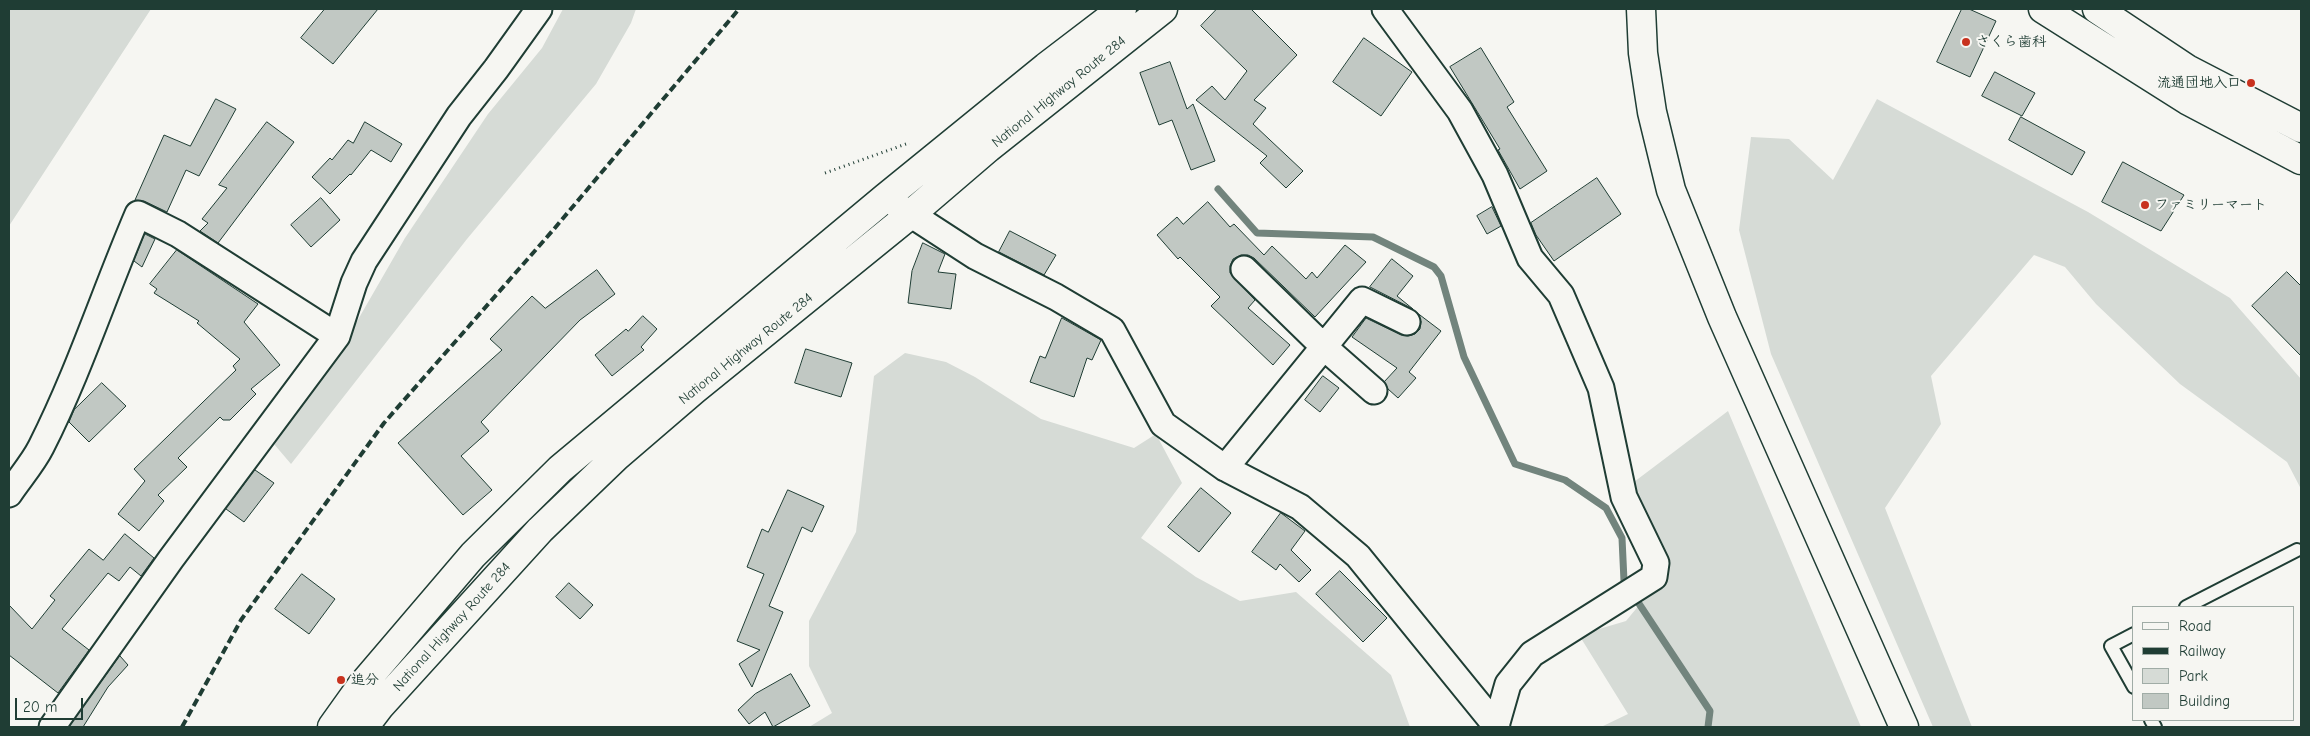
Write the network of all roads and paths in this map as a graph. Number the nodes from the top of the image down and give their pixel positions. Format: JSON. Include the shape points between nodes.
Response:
{"nodes":[{"id":1,"x":539,"y":9,"type":"edge"},
{"id":2,"x":1122,"y":9,"type":"edge"},
{"id":3,"x":1163,"y":9,"type":"edge"},
{"id":4,"x":1385,"y":9,"type":"edge"},
{"id":5,"x":1641,"y":9,"type":"edge"},
{"id":6,"x":2043,"y":9,"type":"edge"},
{"id":7,"x":2097,"y":9,"type":"edge"},
{"id":8,"x":2301,"y":128,"type":"edge"},
{"id":9,"x":948,"y":147,"type":"junction"},
{"id":10,"x":2301,"y":160,"type":"edge"},
{"id":11,"x":825,"y":173,"type":"dead end"},
{"id":12,"x":885,"y":198,"type":"junction"},
{"id":13,"x":911,"y":214,"type":"junction"},
{"id":14,"x":1244,"y":269,"type":"dead end"},
{"id":15,"x":1407,"y":322,"type":"dead end"},
{"id":16,"x":338,"y":336,"type":"junction"},
{"id":17,"x":1324,"y":347,"type":"junction"},
{"id":18,"x":1374,"y":391,"type":"dead end"},
{"id":19,"x":1225,"y":468,"type":"junction"},
{"id":20,"x":9,"y":494,"type":"edge"},
{"id":21,"x":2297,"y":550,"type":"dead end"},
{"id":22,"x":2188,"y":606,"type":"edge"},
{"id":23,"x":2132,"y":635,"type":"edge"},
{"id":24,"x":2132,"y":684,"type":"edge"},
{"id":25,"x":52,"y":727,"type":"edge"},
{"id":26,"x":332,"y":727,"type":"edge"},
{"id":27,"x":364,"y":727,"type":"edge"},
{"id":28,"x":1496,"y":727,"type":"edge"},
{"id":29,"x":1904,"y":727,"type":"edge"}],
"edges":[{"from":1,"to":16,"type":"street","via":[[459,116],[364,261]]},
{"from":2,"to":9,"type":"main road","name":"National Highway Route 284"},
{"from":3,"to":13,"type":"main road","name":"National Highway Route 284","via":[[988,148]]},
{"from":4,"to":28,"type":"street","via":[[1460,111],[1494,175],[1530,258],[1560,295],[1601,388],[1624,497],[1656,563],[1654,577],[1532,654],[1508,684]]},
{"from":5,"to":29,"type":"main road","via":[[1642,53],[1671,190],[1722,317]]},
{"from":6,"to":10,"type":"main road","via":[[2187,100]]},
{"from":7,"to":8,"type":"main road","via":[[2187,69]]},
{"from":9,"to":11,"type":"path","via":[[906,144]]},
{"from":9,"to":12,"type":"main road","name":"National Highway Route 284"},
{"from":12,"to":13,"type":"street"},
{"from":12,"to":26,"type":"main road","name":"National Highway Route 284","via":[[560,469],[473,555],[362,686]]},
{"from":13,"to":19,"type":"street","via":[[975,256],[1112,330],[1163,424]]},
{"from":13,"to":27,"type":"main road","name":"National Highway Route 284","via":[[616,457],[540,530]]},
{"from":14,"to":17,"type":"street"},
{"from":15,"to":17,"type":"street","via":[[1362,300]]},
{"from":16,"to":20,"type":"street","via":[[178,234],[138,214],[91,334],[40,448]]},
{"from":16,"to":25,"type":"street","via":[[171,560]]},
{"from":17,"to":18,"type":"street"},
{"from":17,"to":19,"type":"street"},
{"from":19,"to":28,"type":"street","via":[[1300,507],[1358,556]]},
{"from":21,"to":22,"type":"lane"},
{"from":23,"to":24,"type":"lane","via":[[2111,646]]}]}
